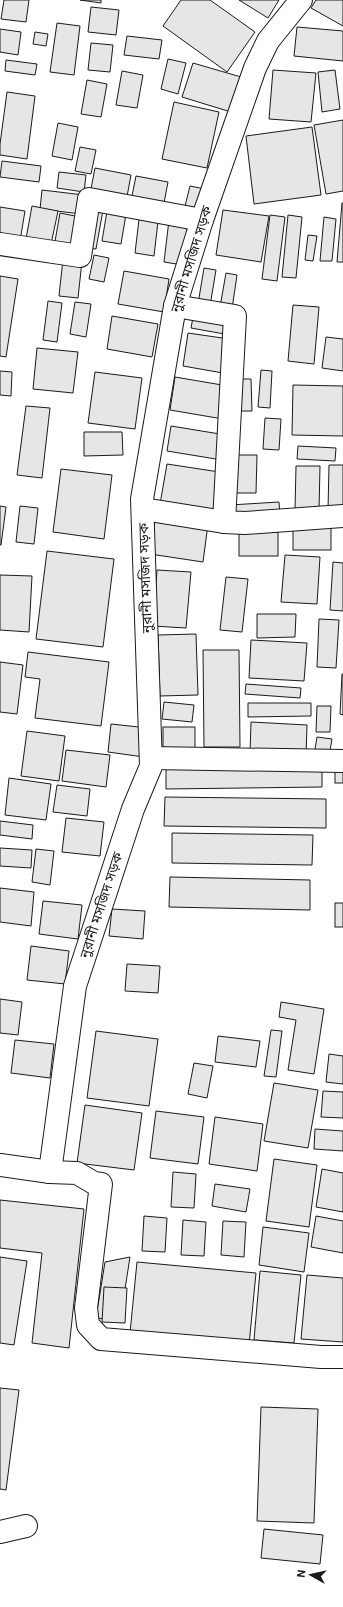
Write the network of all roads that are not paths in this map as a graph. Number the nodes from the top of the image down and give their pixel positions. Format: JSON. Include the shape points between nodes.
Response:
{"nodes":[{"id":1,"x":300,"y":0,"type":"edge"},
{"id":2,"x":202,"y":220,"type":"junction"},
{"id":3,"x":0,"y":244,"type":"edge"},
{"id":4,"x":175,"y":306,"type":"junction"},
{"id":5,"x":143,"y":509,"type":"junction"},
{"id":6,"x":343,"y":516,"type":"edge"},
{"id":7,"x":224,"y":522,"type":"junction"},
{"id":8,"x":151,"y":758,"type":"junction"},
{"id":9,"x":343,"y":761,"type":"edge"},
{"id":10,"x":0,"y":1165,"type":"edge"},
{"id":11,"x":50,"y":1172,"type":"junction"},
{"id":12,"x":343,"y":1357,"type":"edge"},
{"id":13,"x":26,"y":1526,"type":"dead end"},
{"id":14,"x":0,"y":1532,"type":"edge"}],
"edges":[{"from":1,"to":2,"type":"street","name":"নুরানী মসজিদ সড়ক","via":[[274,32],[255,68]]},
{"from":2,"to":3,"type":"street","via":[[89,199],[80,256]]},
{"from":2,"to":4,"type":"street","name":"নুরানী মসজিদ সড়ক"},
{"from":4,"to":5,"type":"street","name":"নুরানী মসজিদ সড়ক","via":[[142,499]]},
{"from":4,"to":7,"type":"street","via":[[235,316]]},
{"from":5,"to":7,"type":"street"},
{"from":5,"to":8,"type":"street","name":"নুরানী মসজিদ সড়ক"},
{"from":6,"to":7,"type":"street","via":[[245,523]]},
{"from":8,"to":9,"type":"street"},
{"from":8,"to":11,"type":"street","name":"নুরানী মসজিদ সড়ক","via":[[151,766],[133,809],[75,986]]},
{"from":10,"to":11,"type":"street"},
{"from":11,"to":12,"type":"street","via":[[77,1173],[94,1183],[101,1184],[86,1308],[88,1325],[101,1339]]},
{"from":13,"to":14,"type":"street"}]}
